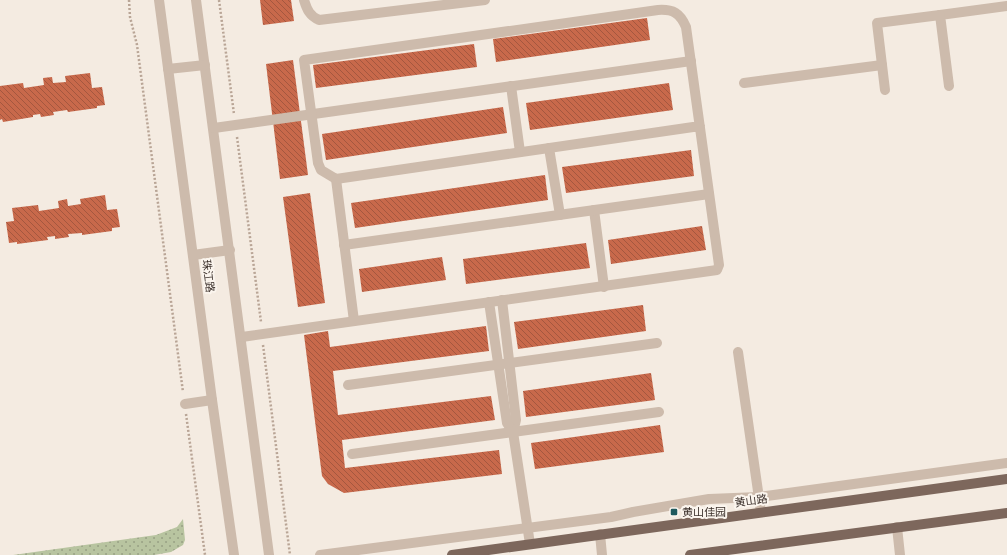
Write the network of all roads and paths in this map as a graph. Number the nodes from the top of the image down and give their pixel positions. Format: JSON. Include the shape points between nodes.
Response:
{"nodes":[{"id":1,"x":129,"y":0,"type":"edge"},
{"id":2,"x":159,"y":0,"type":"edge"},
{"id":3,"x":196,"y":0,"type":"edge"},
{"id":4,"x":219,"y":0,"type":"edge"},
{"id":5,"x":304,"y":0,"type":"edge"},
{"id":6,"x":485,"y":0,"type":"edge"},
{"id":7,"x":1007,"y":6,"type":"edge"},
{"id":8,"x":940,"y":15,"type":"junction"},
{"id":9,"x":691,"y":61,"type":"junction"},
{"id":10,"x":206,"y":65,"type":"junction"},
{"id":11,"x":882,"y":65,"type":"junction"},
{"id":12,"x":168,"y":69,"type":"junction"},
{"id":13,"x":744,"y":83,"type":"dead end"},
{"id":14,"x":511,"y":86,"type":"junction"},
{"id":15,"x":949,"y":86,"type":"dead end"},
{"id":16,"x":885,"y":90,"type":"dead end"},
{"id":17,"x":312,"y":114,"type":"junction"},
{"id":18,"x":235,"y":125,"type":"junction"},
{"id":19,"x":700,"y":126,"type":"junction"},
{"id":20,"x":214,"y":128,"type":"junction"},
{"id":21,"x":549,"y":148,"type":"junction"},
{"id":22,"x":520,"y":152,"type":"junction"},
{"id":23,"x":336,"y":179,"type":"junction"},
{"id":24,"x":709,"y":194,"type":"junction"},
{"id":25,"x":594,"y":210,"type":"junction"},
{"id":26,"x":560,"y":215,"type":"junction"},
{"id":27,"x":344,"y":245,"type":"junction"},
{"id":28,"x":230,"y":250,"type":"junction"},
{"id":29,"x":193,"y":255,"type":"junction"},
{"id":30,"x":604,"y":287,"type":"junction"},
{"id":31,"x":502,"y":300,"type":"junction"},
{"id":32,"x":489,"y":302,"type":"junction"},
{"id":33,"x":354,"y":321,"type":"junction"},
{"id":34,"x":262,"y":334,"type":"junction"},
{"id":35,"x":242,"y":337,"type":"junction"},
{"id":36,"x":657,"y":343,"type":"dead end"},
{"id":37,"x":738,"y":352,"type":"dead end"},
{"id":38,"x":510,"y":363,"type":"junction"},
{"id":39,"x":499,"y":365,"type":"junction"},
{"id":40,"x":348,"y":385,"type":"dead end"},
{"id":41,"x":212,"y":400,"type":"junction"},
{"id":42,"x":185,"y":404,"type":"junction"},
{"id":43,"x":659,"y":412,"type":"dead end"},
{"id":44,"x":513,"y":432,"type":"junction"},
{"id":45,"x":352,"y":454,"type":"dead end"},
{"id":46,"x":1007,"y":463,"type":"edge"},
{"id":47,"x":1007,"y":478,"type":"edge"},
{"id":48,"x":759,"y":497,"type":"junction"},
{"id":49,"x":761,"y":512,"type":"junction"},
{"id":50,"x":1007,"y":512,"type":"edge"},
{"id":51,"x":527,"y":527,"type":"junction"},
{"id":52,"x":897,"y":527,"type":"junction"},
{"id":53,"x":600,"y":534,"type":"junction"},
{"id":54,"x":530,"y":544,"type":"junction"},
{"id":55,"x":205,"y":555,"type":"edge"},
{"id":56,"x":234,"y":555,"type":"edge"},
{"id":57,"x":269,"y":555,"type":"edge"},
{"id":58,"x":290,"y":555,"type":"edge"},
{"id":59,"x":320,"y":555,"type":"edge"},
{"id":60,"x":452,"y":555,"type":"edge"},
{"id":61,"x":602,"y":555,"type":"edge"},
{"id":62,"x":690,"y":555,"type":"edge"},
{"id":63,"x":900,"y":555,"type":"edge"}],
"edges":[{"from":1,"to":42,"type":"path"},
{"from":2,"to":12,"type":"street","name":"珠江路"},
{"from":3,"to":10,"type":"street"},
{"from":4,"to":18,"type":"path"},
{"from":5,"to":6,"type":"street","via":[[313,18],[319,20]]},
{"from":7,"to":8,"type":"street"},
{"from":8,"to":11,"type":"street","via":[[877,23]]},
{"from":8,"to":15,"type":"street"},
{"from":9,"to":14,"type":"street"},
{"from":9,"to":17,"type":"street","via":[[683,18],[668,9],[643,12],[304,60]]},
{"from":9,"to":19,"type":"street"},
{"from":10,"to":12,"type":"street"},
{"from":10,"to":20,"type":"street"},
{"from":11,"to":13,"type":"street"},
{"from":11,"to":16,"type":"street"},
{"from":12,"to":29,"type":"street","name":"珠江路"},
{"from":14,"to":17,"type":"street"},
{"from":14,"to":22,"type":"street"},
{"from":17,"to":18,"type":"street"},
{"from":17,"to":23,"type":"street","via":[[318,163],[321,170]]},
{"from":18,"to":20,"type":"street"},
{"from":18,"to":34,"type":"path"},
{"from":19,"to":21,"type":"street"},
{"from":19,"to":24,"type":"street"},
{"from":20,"to":28,"type":"street"},
{"from":21,"to":22,"type":"street"},
{"from":21,"to":26,"type":"street"},
{"from":22,"to":23,"type":"street"},
{"from":23,"to":27,"type":"street"},
{"from":24,"to":25,"type":"street"},
{"from":24,"to":30,"type":"street","via":[[719,265],[717,270]]},
{"from":25,"to":26,"type":"street"},
{"from":25,"to":30,"type":"street"},
{"from":26,"to":27,"type":"street"},
{"from":27,"to":33,"type":"street"},
{"from":28,"to":29,"type":"street"},
{"from":28,"to":35,"type":"street"},
{"from":29,"to":41,"type":"street","name":"珠江路"},
{"from":30,"to":31,"type":"street"},
{"from":31,"to":32,"type":"street"},
{"from":31,"to":38,"type":"street"},
{"from":32,"to":33,"type":"street"},
{"from":32,"to":39,"type":"street"},
{"from":33,"to":34,"type":"street"},
{"from":34,"to":35,"type":"street"},
{"from":34,"to":58,"type":"path"},
{"from":35,"to":57,"type":"street"},
{"from":36,"to":38,"type":"street"},
{"from":37,"to":48,"type":"street"},
{"from":38,"to":39,"type":"street"},
{"from":38,"to":44,"type":"street","via":[[516,420]]},
{"from":39,"to":40,"type":"street"},
{"from":39,"to":44,"type":"street","via":[[507,423]]},
{"from":41,"to":42,"type":"street"},
{"from":41,"to":56,"type":"street","name":"珠江路"},
{"from":42,"to":55,"type":"path"},
{"from":43,"to":44,"type":"street"},
{"from":44,"to":45,"type":"street"},
{"from":44,"to":51,"type":"street"},
{"from":46,"to":48,"type":"street"},
{"from":47,"to":49,"type":"main road","name":"黄山路"},
{"from":48,"to":49,"type":"street"},
{"from":48,"to":51,"type":"street","via":[[709,499],[612,517]]},
{"from":49,"to":53,"type":"main road","name":"黄山路"},
{"from":50,"to":52,"type":"main road"},
{"from":51,"to":54,"type":"street"},
{"from":51,"to":59,"type":"street"},
{"from":52,"to":62,"type":"main road"},
{"from":52,"to":63,"type":"street"},
{"from":53,"to":54,"type":"main road","name":"黄山路"},
{"from":53,"to":61,"type":"street"},
{"from":54,"to":60,"type":"main road","name":"黄山路"}]}
